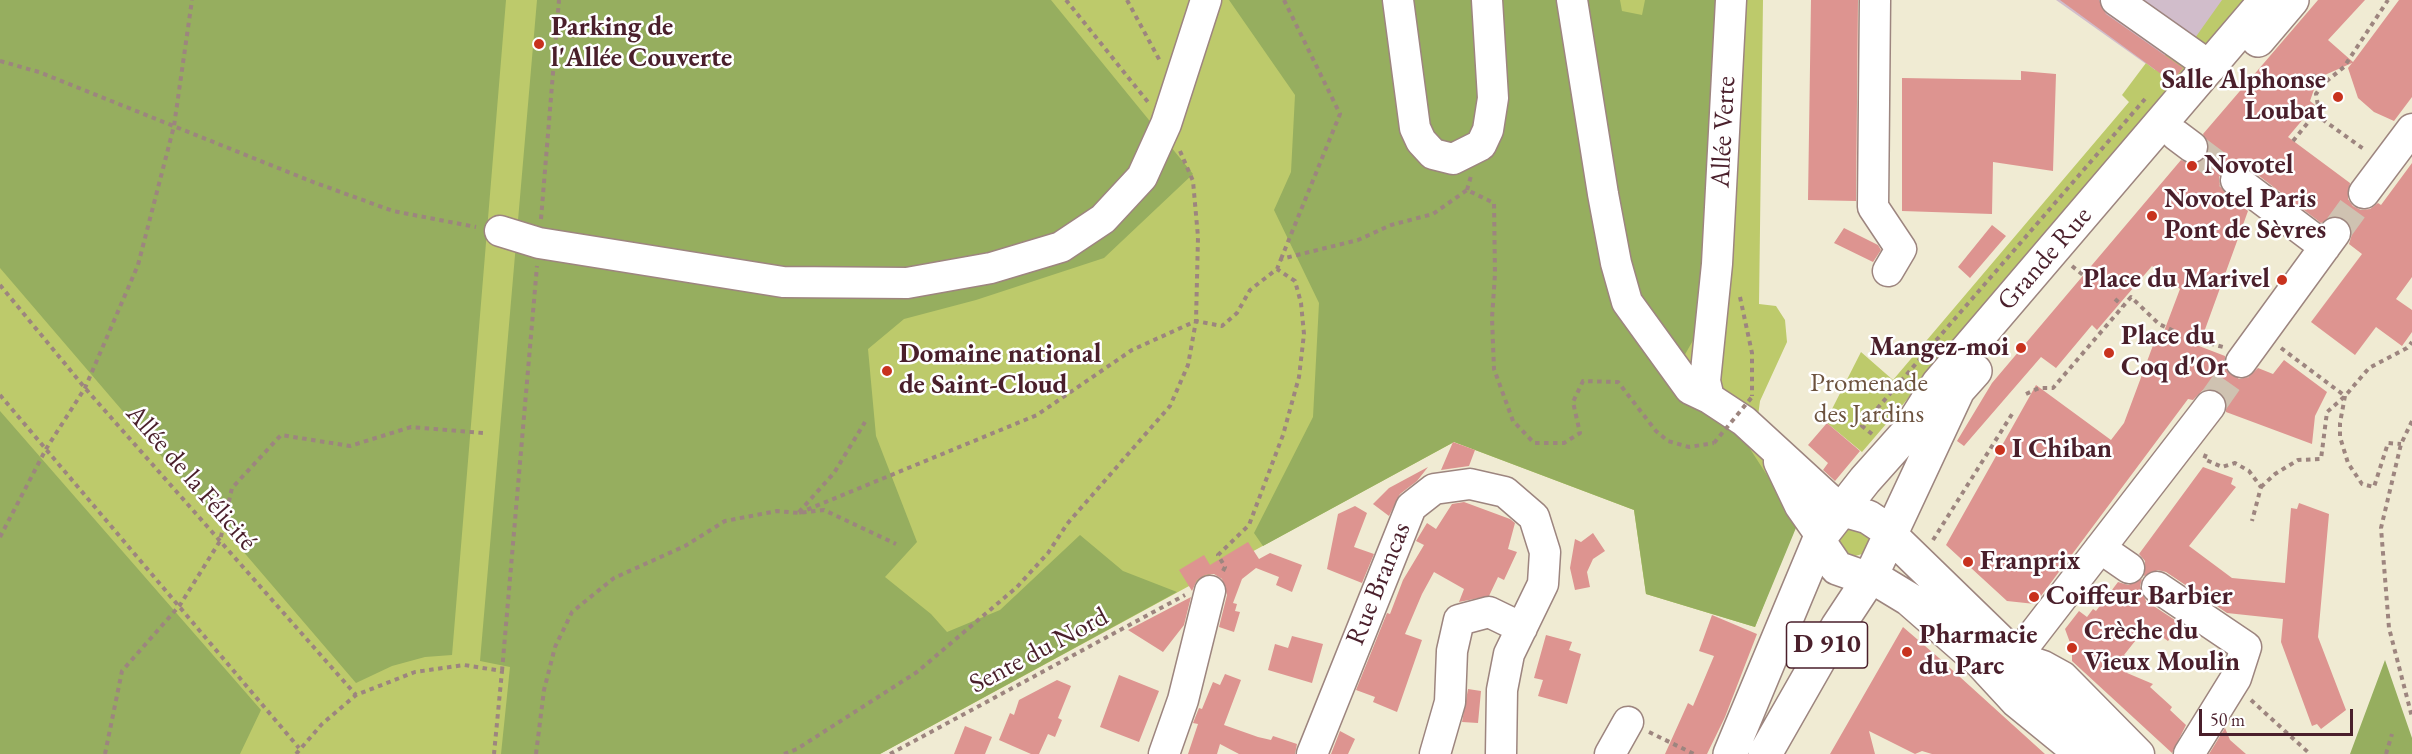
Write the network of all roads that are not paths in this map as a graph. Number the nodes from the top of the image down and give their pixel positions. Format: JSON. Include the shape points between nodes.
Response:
{"nodes":[{"id":1,"x":1206,"y":0,"type":"edge"},
{"id":2,"x":1398,"y":0,"type":"edge"},
{"id":3,"x":1487,"y":0,"type":"edge"},
{"id":4,"x":1572,"y":0,"type":"edge"},
{"id":5,"x":1731,"y":0,"type":"edge"},
{"id":6,"x":1875,"y":0,"type":"edge"},
{"id":7,"x":2116,"y":0,"type":"edge"},
{"id":8,"x":2266,"y":0,"type":"edge"},
{"id":9,"x":2292,"y":0,"type":"edge"},
{"id":10,"x":2211,"y":67,"type":"junction"},
{"id":11,"x":2412,"y":129,"type":"edge"},
{"id":12,"x":2236,"y":180,"type":"tunnel mouth"},
{"id":13,"x":2364,"y":194,"type":"tunnel mouth"},
{"id":14,"x":500,"y":231,"type":"road end"},
{"id":15,"x":1888,"y":271,"type":"dead end"},
{"id":16,"x":2241,"y":362,"type":"tunnel mouth"},
{"id":17,"x":1695,"y":378,"type":"junction"},
{"id":18,"x":2210,"y":406,"type":"tunnel mouth"},
{"id":19,"x":1772,"y":449,"type":"junction"},
{"id":20,"x":1840,"y":509,"type":"junction"},
{"id":21,"x":1821,"y":536,"type":"junction"},
{"id":22,"x":1890,"y":536,"type":"junction"},
{"id":23,"x":2100,"y":548,"type":"junction"},
{"id":24,"x":2128,"y":568,"type":"dead end"},
{"id":25,"x":1871,"y":576,"type":"junction"},
{"id":26,"x":1217,"y":579,"type":"road end"},
{"id":27,"x":2157,"y":587,"type":"dead end"},
{"id":28,"x":1522,"y":628,"type":"junction"},
{"id":29,"x":2016,"y":657,"type":"junction"},
{"id":30,"x":1981,"y":662,"type":"junction"},
{"id":31,"x":2018,"y":701,"type":"junction"},
{"id":32,"x":1628,"y":722,"type":"road end"},
{"id":33,"x":2070,"y":750,"type":"edge"},
{"id":34,"x":1164,"y":754,"type":"edge"},
{"id":35,"x":1311,"y":754,"type":"edge"},
{"id":36,"x":1435,"y":754,"type":"edge"},
{"id":37,"x":1502,"y":754,"type":"edge"},
{"id":38,"x":1610,"y":754,"type":"edge"},
{"id":39,"x":1730,"y":754,"type":"edge"},
{"id":40,"x":1766,"y":754,"type":"edge"},
{"id":41,"x":2105,"y":754,"type":"edge"},
{"id":42,"x":2139,"y":754,"type":"edge"},
{"id":43,"x":2189,"y":754,"type":"edge"}],
"edges":[{"from":1,"to":14,"type":"street","via":[[1166,124],[1142,177],[1103,219],[1061,247],[991,268],[907,283],[783,282],[539,243]]},
{"from":2,"to":3,"type":"street","via":[[1415,128],[1433,154],[1453,159],[1481,145],[1488,130],[1493,98]]},
{"from":4,"to":17,"type":"street","via":[[1621,284],[1627,302]]},
{"from":5,"to":17,"type":"street","name":"Allée Verte","via":[[1717,264]]},
{"from":6,"to":15,"type":"street","via":[[1873,207],[1901,249]]},
{"from":7,"to":10,"type":"street"},
{"from":8,"to":10,"type":"main road","name":"Grande Rue","number":"D 910"},
{"from":9,"to":22,"type":"main road","name":"Grande Rue","number":"D 910","via":[[2184,141],[2075,269],[1958,390]]},
{"from":10,"to":20,"type":"main road","name":"Grande Rue","number":"D 910","via":[[1938,384],[1907,433]]},
{"from":11,"to":13,"type":"street"},
{"from":12,"to":16,"type":"street","via":[[2330,240]]},
{"from":17,"to":19,"type":"street"},
{"from":18,"to":23,"type":"street"},
{"from":19,"to":20,"type":"street"},
{"from":19,"to":21,"type":"street","via":[[1800,506]]},
{"from":20,"to":21,"type":"main road","name":"Grande Rue","number":"D 910"},
{"from":20,"to":22,"type":"main road","via":[[1868,517]]},
{"from":21,"to":25,"type":"main road","via":[[1822,546],[1837,568]]},
{"from":21,"to":39,"type":"main road","name":"Grande Rue","number":"D 910"},
{"from":22,"to":25,"type":"main road","name":"Grande Rue","number":"D 910"},
{"from":22,"to":29,"type":"main road"},
{"from":23,"to":24,"type":"street"},
{"from":23,"to":29,"type":"street"},
{"from":25,"to":30,"type":"main road","via":[[1909,599]]},
{"from":25,"to":40,"type":"main road","name":"Grande Rue","number":"D 910","via":[[1838,626]]},
{"from":26,"to":34,"type":"street"},
{"from":27,"to":43,"type":"street","via":[[2246,647],[2236,678]]},
{"from":28,"to":35,"type":"street","name":"Rue Brancas","via":[[1543,584],[1545,552],[1534,517],[1504,492],[1470,484],[1434,489],[1410,507]]},
{"from":28,"to":36,"type":"street","via":[[1489,612],[1459,620],[1452,651],[1450,702]]},
{"from":28,"to":37,"type":"street","name":"Rue Brancas","via":[[1509,654],[1502,690]]},
{"from":29,"to":30,"type":"main road"},
{"from":29,"to":31,"type":"street"},
{"from":29,"to":41,"type":"main road"},
{"from":29,"to":42,"type":"street","via":[[2063,677]]},
{"from":30,"to":31,"type":"main road"},
{"from":31,"to":33,"type":"main road"},
{"from":32,"to":38,"type":"street"}]}
